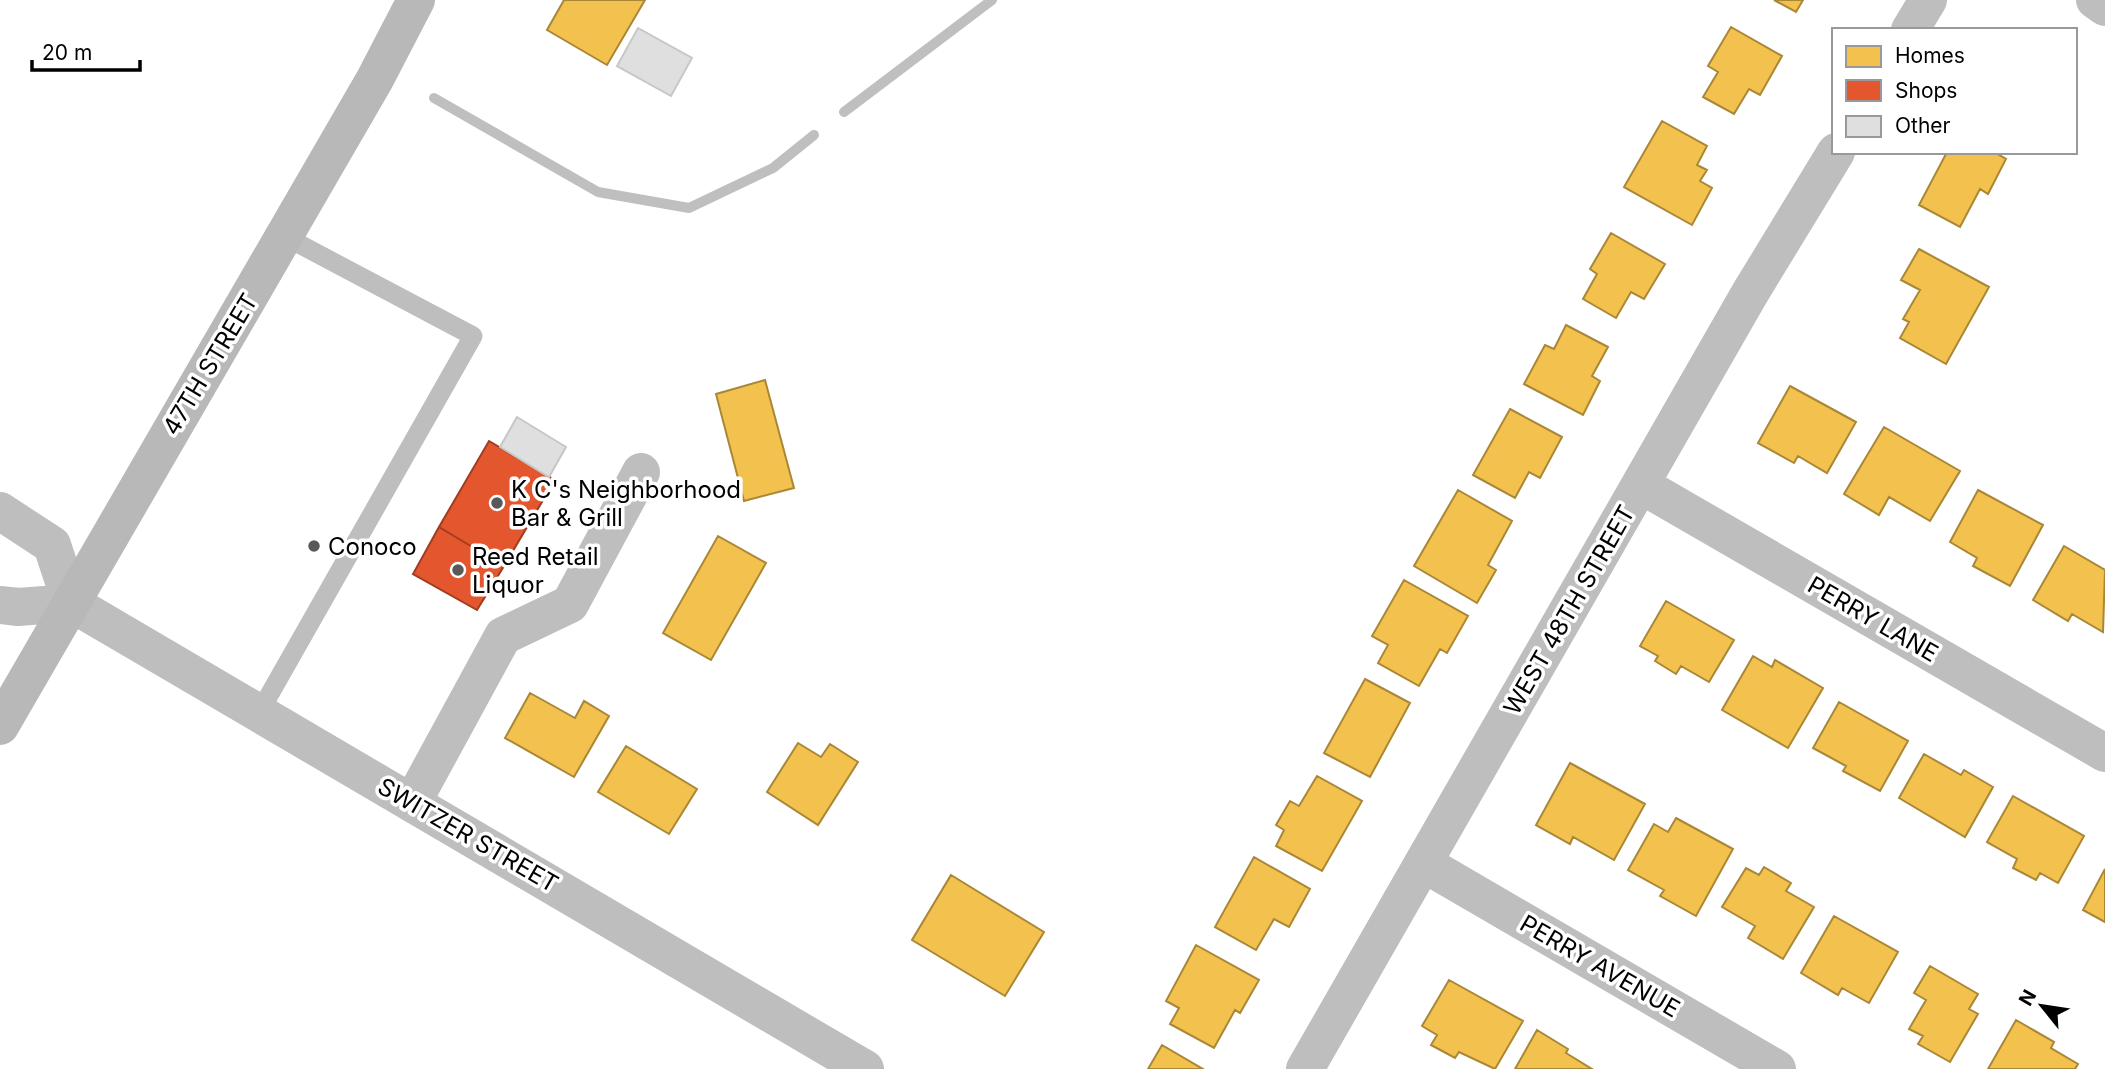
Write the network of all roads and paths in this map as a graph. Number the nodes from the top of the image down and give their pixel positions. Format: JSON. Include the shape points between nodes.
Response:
{"nodes":[{"id":1,"x":416,"y":0,"type":"edge"},
{"id":2,"x":1928,"y":0,"type":"edge"},
{"id":3,"x":2095,"y":0,"type":"edge"},
{"id":4,"x":2105,"y":7,"type":"edge"},
{"id":5,"x":1911,"y":28,"type":"edge"},
{"id":6,"x":1835,"y":154,"type":"edge"},
{"id":7,"x":284,"y":236,"type":"junction"},
{"id":8,"x":641,"y":472,"type":"dead end"},
{"id":9,"x":1641,"y":485,"type":"junction"},
{"id":10,"x":0,"y":511,"type":"edge"},
{"id":11,"x":71,"y":603,"type":"junction"},
{"id":12,"x":0,"y":604,"type":"edge"},
{"id":13,"x":259,"y":713,"type":"junction"},
{"id":14,"x":0,"y":726,"type":"edge"},
{"id":15,"x":2105,"y":752,"type":"edge"},
{"id":16,"x":412,"y":803,"type":"junction"},
{"id":17,"x":1423,"y":863,"type":"junction"},
{"id":18,"x":865,"y":1069,"type":"edge"},
{"id":19,"x":1305,"y":1069,"type":"edge"},
{"id":20,"x":1777,"y":1069,"type":"edge"}],
"edges":[{"from":1,"to":7,"type":"main road","name":"47TH STREET"},
{"from":2,"to":5,"type":"street"},
{"from":3,"to":4,"type":"street"},
{"from":6,"to":9,"type":"street","name":"WEST 48TH STREET"},
{"from":7,"to":11,"type":"main road","name":"47TH STREET"},
{"from":7,"to":13,"type":"lane","via":[[473,336]]},
{"from":8,"to":16,"type":"street","via":[[570,604],[503,636]]},
{"from":9,"to":15,"type":"street","name":"PERRY LANE"},
{"from":9,"to":17,"type":"street","name":"WEST 48TH STREET"},
{"from":10,"to":11,"type":"street","via":[[52,545]]},
{"from":11,"to":12,"type":"street"},
{"from":11,"to":13,"type":"street","name":"SWITZER STREET"},
{"from":11,"to":14,"type":"main road","name":"47TH STREET"},
{"from":13,"to":16,"type":"street","name":"SWITZER STREET"},
{"from":16,"to":18,"type":"street","name":"SWITZER STREET"},
{"from":17,"to":19,"type":"street","name":"WEST 48TH STREET"},
{"from":17,"to":20,"type":"street","name":"PERRY AVENUE"}]}
